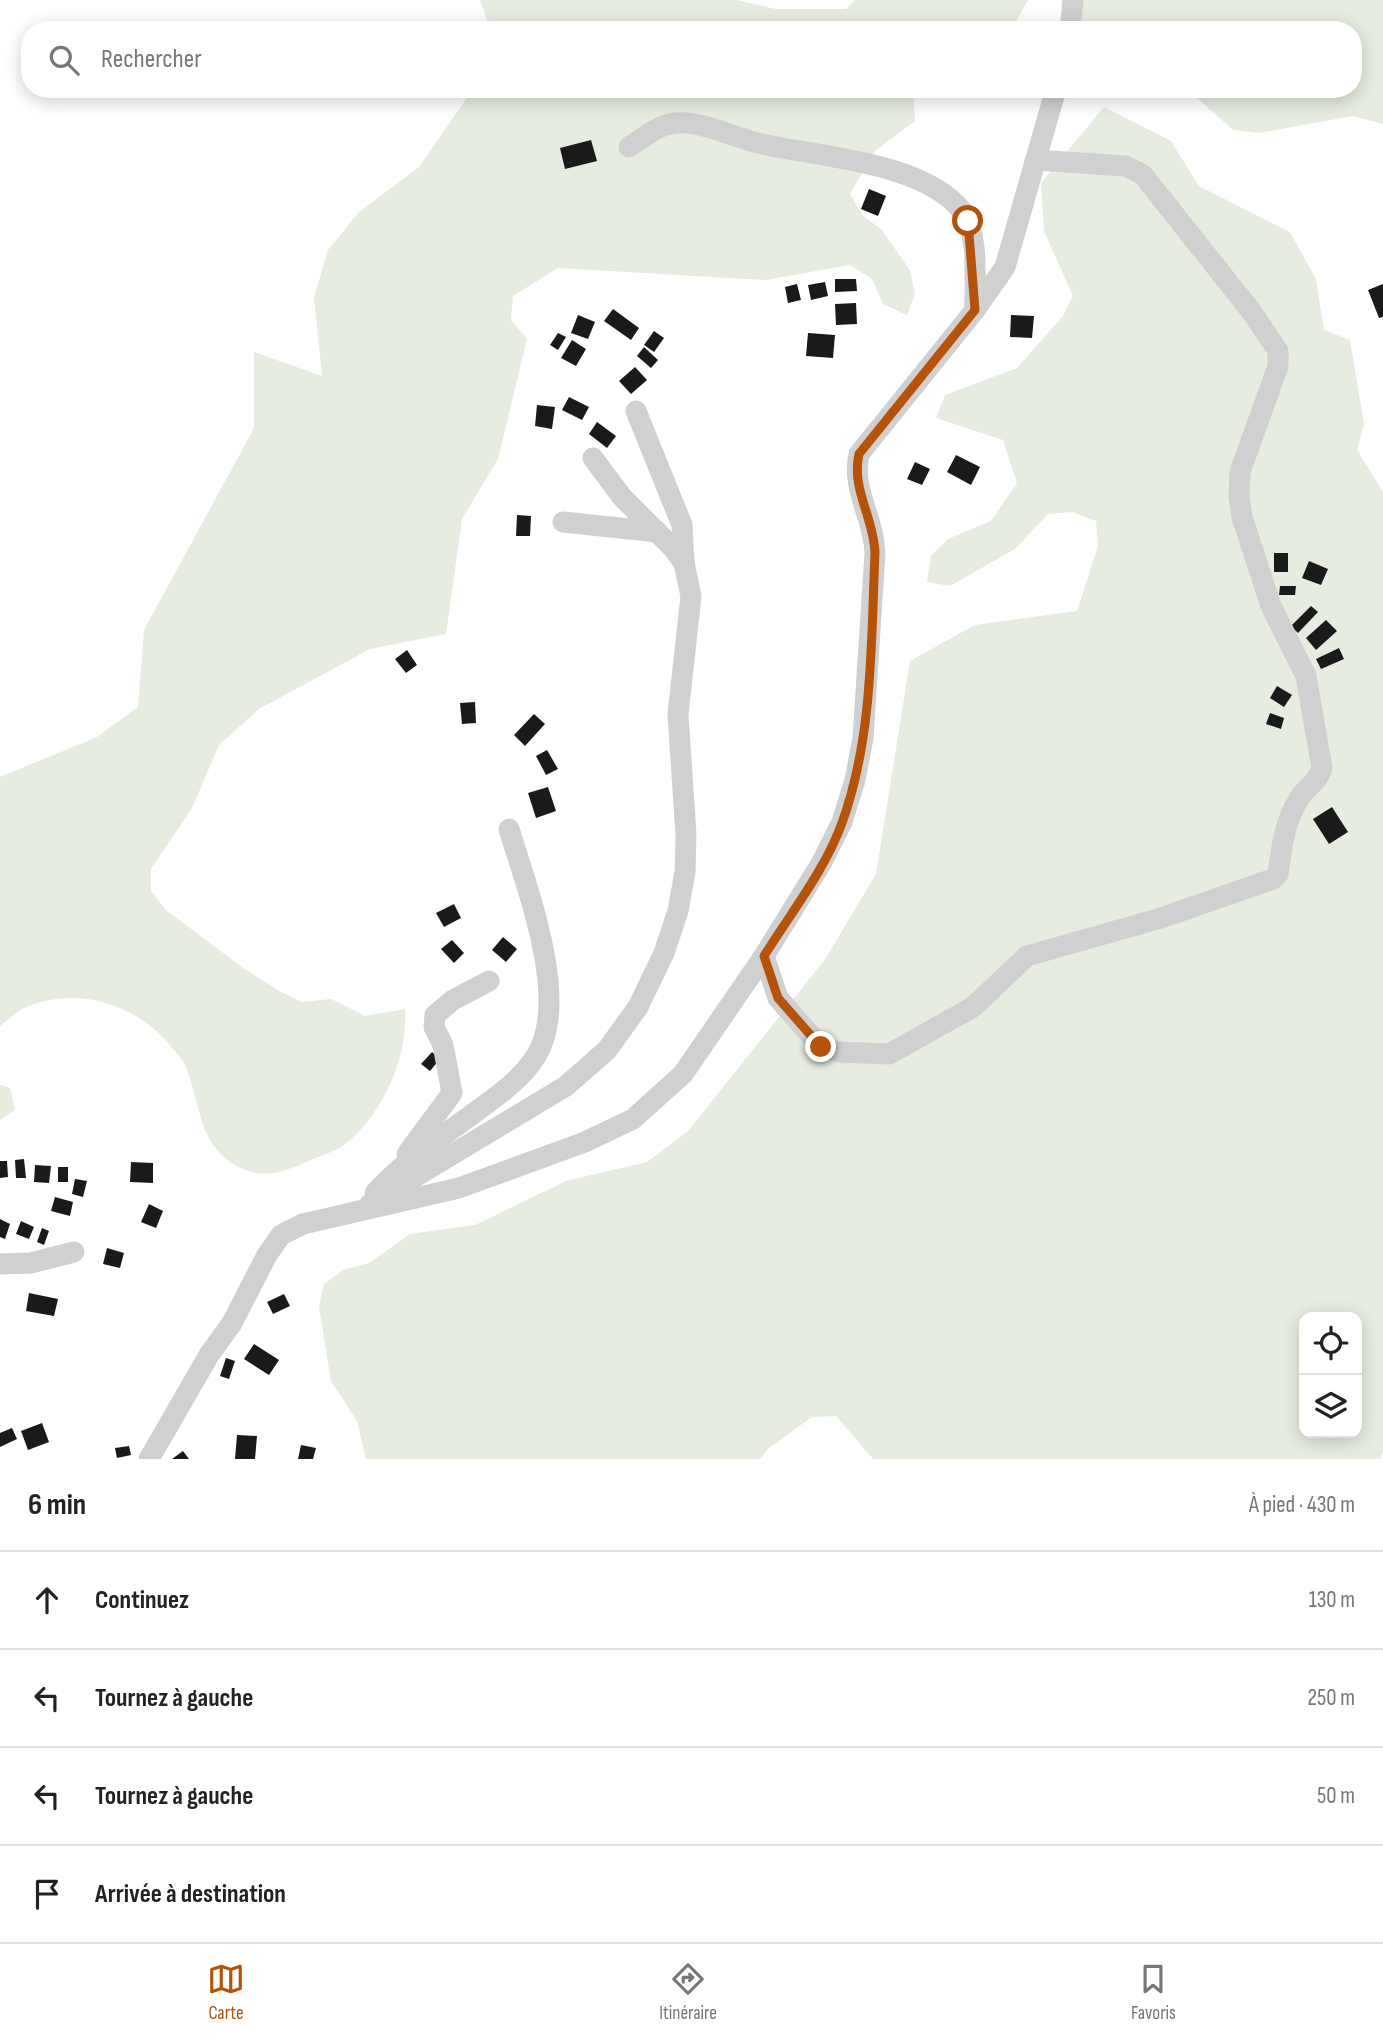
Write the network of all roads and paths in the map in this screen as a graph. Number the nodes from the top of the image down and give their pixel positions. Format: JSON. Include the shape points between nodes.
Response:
{"nodes":[{"id":1,"x":1073,"y":0,"type":"edge"},
{"id":2,"x":1071,"y":21,"type":"edge"},
{"id":3,"x":1053,"y":98,"type":"edge"},
{"id":4,"x":629,"y":147,"type":"dead end"},
{"id":5,"x":1035,"y":160,"type":"junction"},
{"id":6,"x":975,"y":310,"type":"junction"},
{"id":7,"x":636,"y":411,"type":"dead end"},
{"id":8,"x":593,"y":458,"type":"dead end"},
{"id":9,"x":563,"y":522,"type":"dead end"},
{"id":10,"x":658,"y":532,"type":"junction"},
{"id":11,"x":684,"y":563,"type":"junction"},
{"id":12,"x":509,"y":829,"type":"dead end"},
{"id":13,"x":764,"y":956,"type":"junction"},
{"id":14,"x":489,"y":981,"type":"dead end"},
{"id":15,"x":394,"y":1173,"type":"junction"},
{"id":16,"x":359,"y":1210,"type":"junction"},
{"id":17,"x":74,"y":1252,"type":"dead end"},
{"id":18,"x":0,"y":1264,"type":"edge"},
{"id":19,"x":149,"y":1459,"type":"edge"}],
"edges":[{"from":1,"to":2,"type":"street"},
{"from":3,"to":5,"type":"street"},
{"from":4,"to":6,"type":"street","via":[[665,125],[687,124],[786,149],[883,166],[906,175],[950,200],[968,221]]},
{"from":5,"to":6,"type":"street","via":[[1005,267]]},
{"from":5,"to":13,"type":"street","via":[[1126,166],[1143,175],[1278,351],[1278,366],[1240,472],[1239,496],[1273,612],[1306,676],[1320,775],[1301,794],[1286,824],[1278,874],[1273,878],[1161,918],[1027,956],[973,1007],[889,1054],[821,1047],[778,998]]},
{"from":6,"to":13,"type":"street","via":[[859,454],[857,479],[874,533],[875,553],[863,738],[836,838]]},
{"from":7,"to":11,"type":"street","via":[[682,525]]},
{"from":8,"to":10,"type":"street","via":[[622,497]]},
{"from":9,"to":10,"type":"street"},
{"from":10,"to":11,"type":"street"},
{"from":11,"to":16,"type":"street","via":[[691,611],[678,713],[685,872],[664,953],[638,1007],[607,1049],[566,1086]]},
{"from":12,"to":15,"type":"street","via":[[548,971],[544,1036],[537,1055],[514,1081]]},
{"from":13,"to":16,"type":"street","via":[[683,1074],[634,1119],[586,1142],[459,1188]]},
{"from":14,"to":15,"type":"street","via":[[435,1015],[434,1027],[443,1045],[452,1093]]},
{"from":15,"to":16,"type":"street"},
{"from":16,"to":19,"type":"street","via":[[303,1224],[281,1235]]},
{"from":17,"to":18,"type":"street","via":[[31,1263]]}]}
